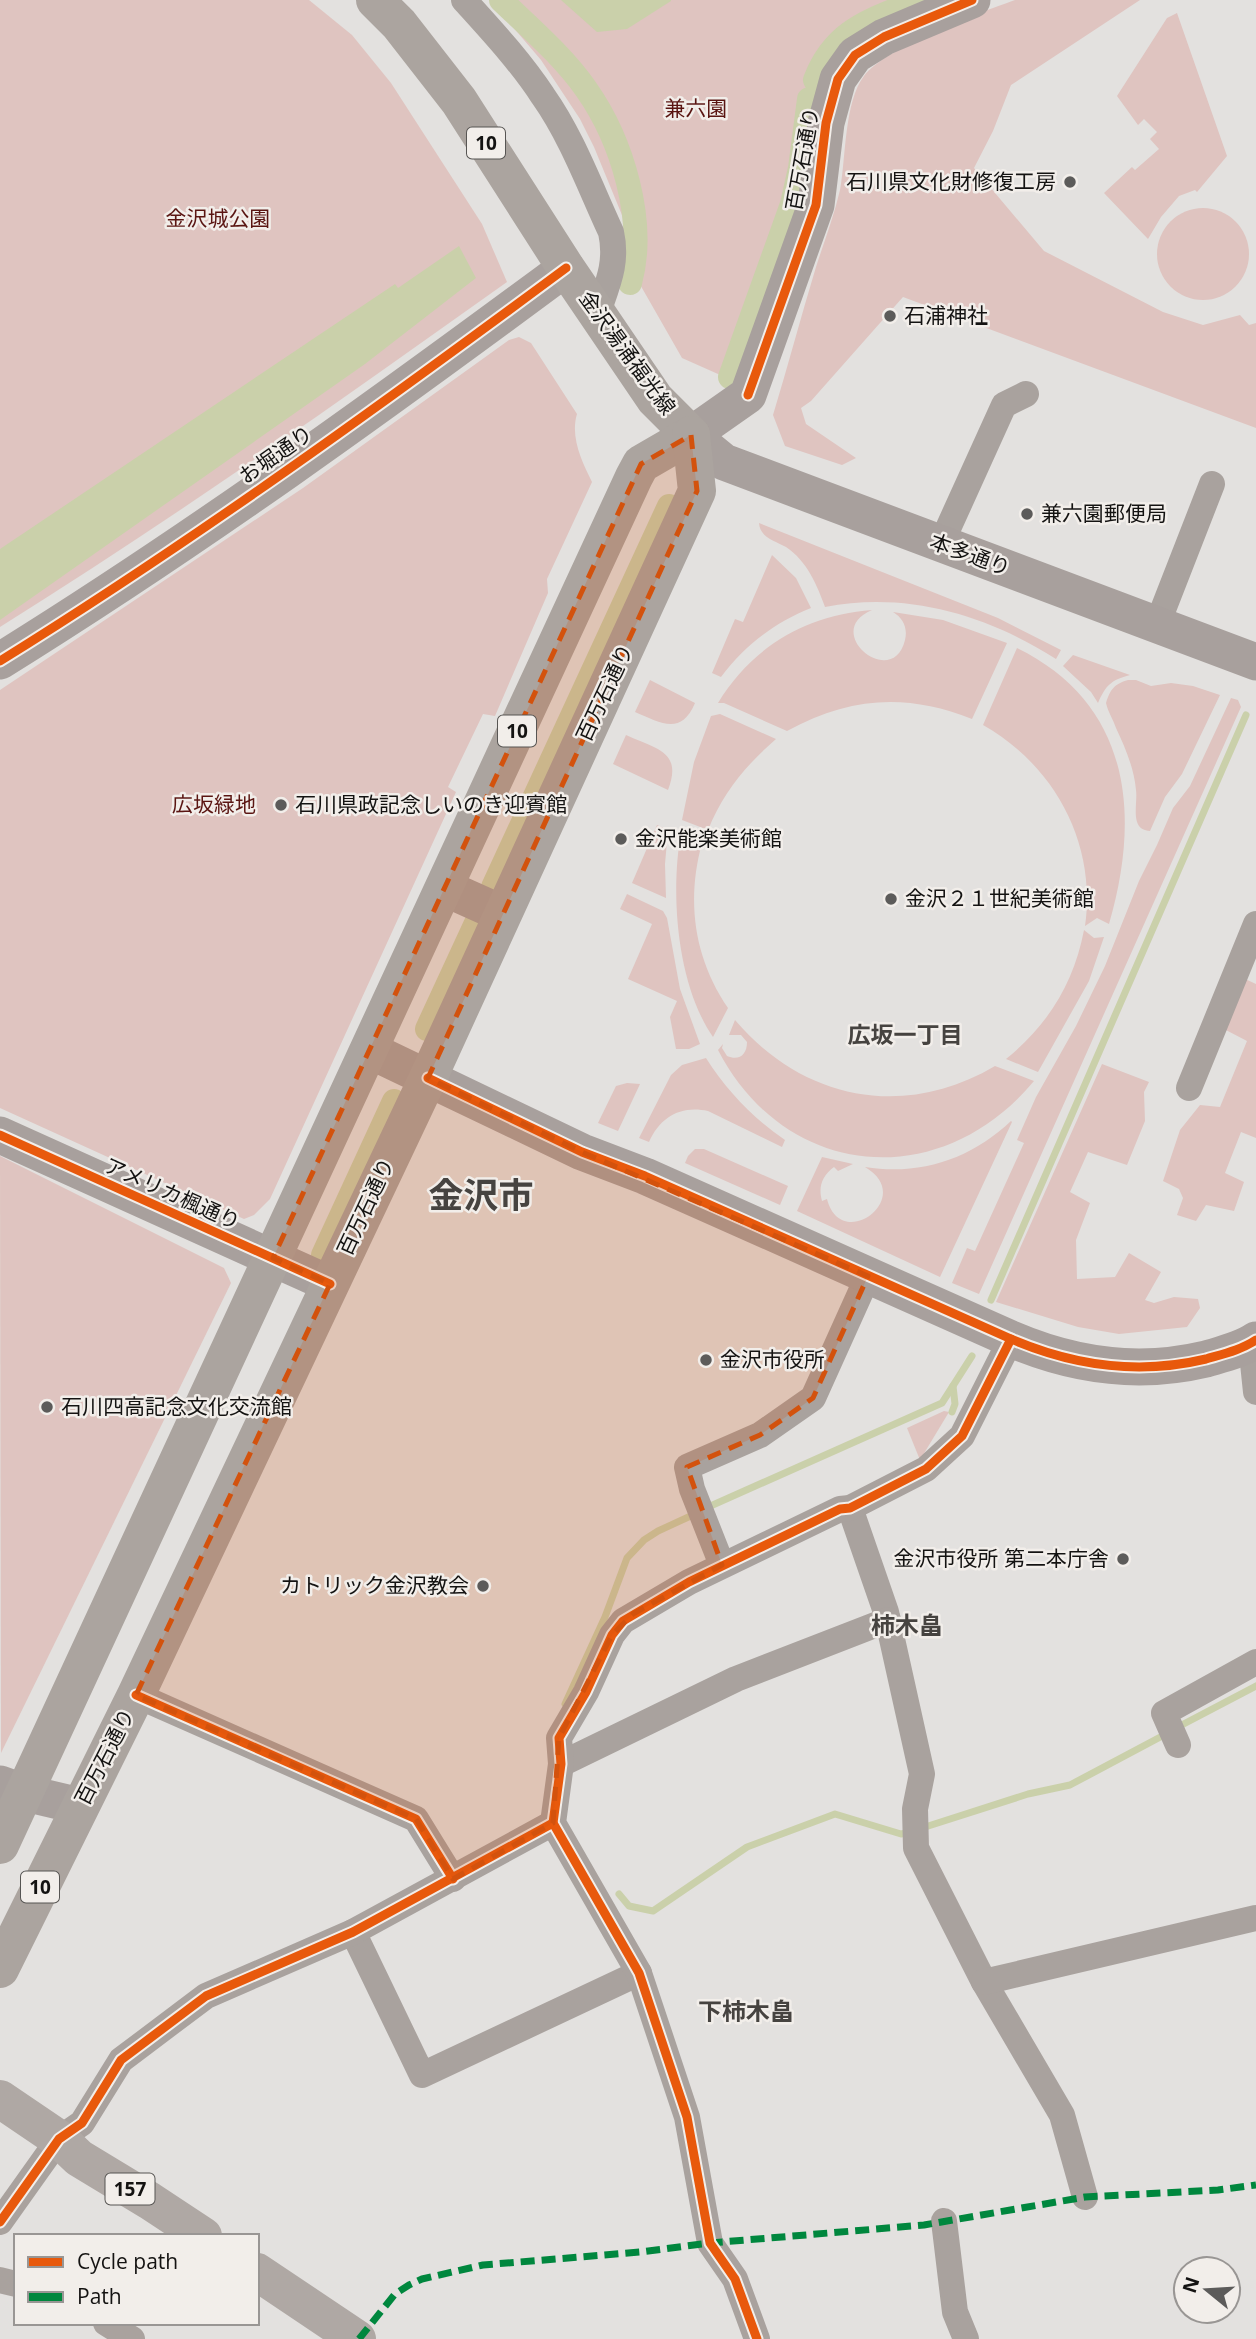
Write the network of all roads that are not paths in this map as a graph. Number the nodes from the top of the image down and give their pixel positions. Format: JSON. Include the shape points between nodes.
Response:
{"nodes":[{"id":1,"x":375,"y":0,"type":"edge"},
{"id":2,"x":464,"y":0,"type":"edge"},
{"id":3,"x":972,"y":0,"type":"edge"},
{"id":4,"x":566,"y":268,"type":"junction"},
{"id":5,"x":597,"y":315,"type":"junction"},
{"id":6,"x":1027,"y":394,"type":"dead end"},
{"id":7,"x":691,"y":435,"type":"junction"},
{"id":8,"x":1212,"y":484,"type":"dead end"},
{"id":9,"x":941,"y":544,"type":"junction"},
{"id":10,"x":1157,"y":625,"type":"junction"},
{"id":11,"x":0,"y":661,"type":"edge"},
{"id":12,"x":1256,"y":662,"type":"edge"},
{"id":13,"x":444,"y":888,"type":"junction"},
{"id":14,"x":503,"y":914,"type":"junction"},
{"id":15,"x":1256,"y":924,"type":"edge"},
{"id":16,"x":369,"y":1050,"type":"junction"},
{"id":17,"x":428,"y":1078,"type":"junction"},
{"id":18,"x":1189,"y":1088,"type":"dead end"},
{"id":19,"x":0,"y":1135,"type":"edge"},
{"id":20,"x":273,"y":1258,"type":"junction"},
{"id":21,"x":868,"y":1276,"type":"junction"},
{"id":22,"x":330,"y":1284,"type":"junction"},
{"id":23,"x":1011,"y":1339,"type":"junction"},
{"id":24,"x":1253,"y":1342,"type":"edge"},
{"id":25,"x":1256,"y":1392,"type":"edge"},
{"id":26,"x":850,"y":1508,"type":"junction"},
{"id":27,"x":722,"y":1565,"type":"junction"},
{"id":28,"x":888,"y":1620,"type":"junction"},
{"id":29,"x":1256,"y":1662,"type":"edge"},
{"id":30,"x":136,"y":1695,"type":"junction"},
{"id":31,"x":1178,"y":1745,"type":"dead end"},
{"id":32,"x":561,"y":1764,"type":"junction"},
{"id":33,"x":80,"y":1806,"type":"junction"},
{"id":34,"x":7,"y":1813,"type":"edge"},
{"id":35,"x":553,"y":1823,"type":"junction"},
{"id":36,"x":453,"y":1879,"type":"junction"},
{"id":37,"x":1256,"y":1918,"type":"edge"},
{"id":38,"x":8,"y":1930,"type":"edge"},
{"id":39,"x":353,"y":1932,"type":"junction"},
{"id":40,"x":0,"y":1969,"type":"edge"},
{"id":41,"x":639,"y":1973,"type":"junction"},
{"id":42,"x":984,"y":1982,"type":"junction"},
{"id":43,"x":0,"y":2099,"type":"edge"},
{"id":44,"x":59,"y":2139,"type":"junction"},
{"id":45,"x":1085,"y":2197,"type":"dead end"},
{"id":46,"x":944,"y":2221,"type":"dead end"},
{"id":47,"x":0,"y":2222,"type":"edge"},
{"id":48,"x":200,"y":2234,"type":"edge"},
{"id":49,"x":259,"y":2273,"type":"edge"},
{"id":50,"x":109,"y":2325,"type":"edge"},
{"id":51,"x":132,"y":2339,"type":"edge"},
{"id":52,"x":357,"y":2339,"type":"edge"},
{"id":53,"x":757,"y":2339,"type":"edge"},
{"id":54,"x":966,"y":2339,"type":"edge"}],
"edges":[{"from":1,"to":4,"type":"main road","number":"10","via":[[459,101]]},
{"from":2,"to":5,"type":"street","via":[[511,51],[544,97],[611,232],[612,269]]},
{"from":3,"to":7,"type":"street","name":"百万石通り","via":[[884,37],[855,55],[838,79],[826,123],[816,205],[748,395]]},
{"from":4,"to":5,"type":"main road","name":"金沢湯涌福光線","number":"10"},
{"from":4,"to":11,"type":"street","name":"お堀通り","via":[[119,586]]},
{"from":5,"to":7,"type":"main road","name":"金沢湯涌福光線","number":"10","via":[[655,399]]},
{"from":6,"to":9,"type":"street","via":[[1004,405]]},
{"from":7,"to":9,"type":"street","name":"本多通り","via":[[724,462]]},
{"from":7,"to":13,"type":"main road","name":"百万石通り","number":"10","via":[[641,464]]},
{"from":7,"to":14,"type":"main road","name":"百万石通り","number":"10","via":[[697,491]]},
{"from":8,"to":10,"type":"street"},
{"from":9,"to":10,"type":"street","name":"本多通り"},
{"from":10,"to":12,"type":"street","name":"本多通り"},
{"from":13,"to":14,"type":"street"},
{"from":13,"to":16,"type":"main road","name":"百万石通り","number":"10"},
{"from":14,"to":17,"type":"main road","name":"百万石通り","number":"10"},
{"from":15,"to":18,"type":"street"},
{"from":16,"to":17,"type":"street"},
{"from":16,"to":20,"type":"main road","name":"百万石通り","number":"10"},
{"from":17,"to":21,"type":"street","via":[[582,1152]]},
{"from":17,"to":22,"type":"main road","name":"百万石通り","number":"10"},
{"from":19,"to":20,"type":"street","name":"アメリカ楓通り"},
{"from":20,"to":22,"type":"street","name":"アメリカ楓通り"},
{"from":20,"to":34,"type":"main road","name":"百万石通り","number":"10"},
{"from":21,"to":23,"type":"street"},
{"from":21,"to":27,"type":"street","via":[[813,1398],[760,1434],[687,1467]]},
{"from":22,"to":30,"type":"main road","name":"百万石通り","number":"10"},
{"from":23,"to":24,"type":"street","via":[[1065,1358],[1140,1367],[1197,1361]]},
{"from":23,"to":26,"type":"street","via":[[962,1436],[926,1469]]},
{"from":24,"to":25,"type":"street"},
{"from":26,"to":27,"type":"street"},
{"from":26,"to":28,"type":"street"},
{"from":27,"to":32,"type":"street","via":[[622,1621],[559,1738]]},
{"from":28,"to":32,"type":"street","via":[[736,1679]]},
{"from":28,"to":42,"type":"street","via":[[922,1774],[915,1809],[916,1848]]},
{"from":29,"to":31,"type":"street","via":[[1164,1713]]},
{"from":30,"to":33,"type":"main road","name":"百万石通り","number":"10"},
{"from":30,"to":36,"type":"street","via":[[416,1819]]},
{"from":32,"to":35,"type":"street"},
{"from":33,"to":34,"type":"street"},
{"from":33,"to":38,"type":"main road","name":"百万石通り","number":"10"},
{"from":35,"to":36,"type":"street"},
{"from":35,"to":41,"type":"street"},
{"from":36,"to":39,"type":"street"},
{"from":37,"to":42,"type":"street"},
{"from":38,"to":40,"type":"main road","name":"百万石通り","number":"10"},
{"from":39,"to":41,"type":"street","via":[[422,2075]]},
{"from":39,"to":44,"type":"street","via":[[206,1996],[121,2060],[82,2123]]},
{"from":41,"to":53,"type":"street","via":[[687,2118],[710,2243],[735,2279]]},
{"from":42,"to":45,"type":"street","via":[[1062,2115]]},
{"from":43,"to":44,"type":"highway","number":"157"},
{"from":44,"to":47,"type":"street"},
{"from":44,"to":48,"type":"highway","number":"157","via":[[79,2158]]},
{"from":46,"to":54,"type":"street","via":[[955,2312]]},
{"from":49,"to":52,"type":"highway"},
{"from":50,"to":51,"type":"street"}]}
